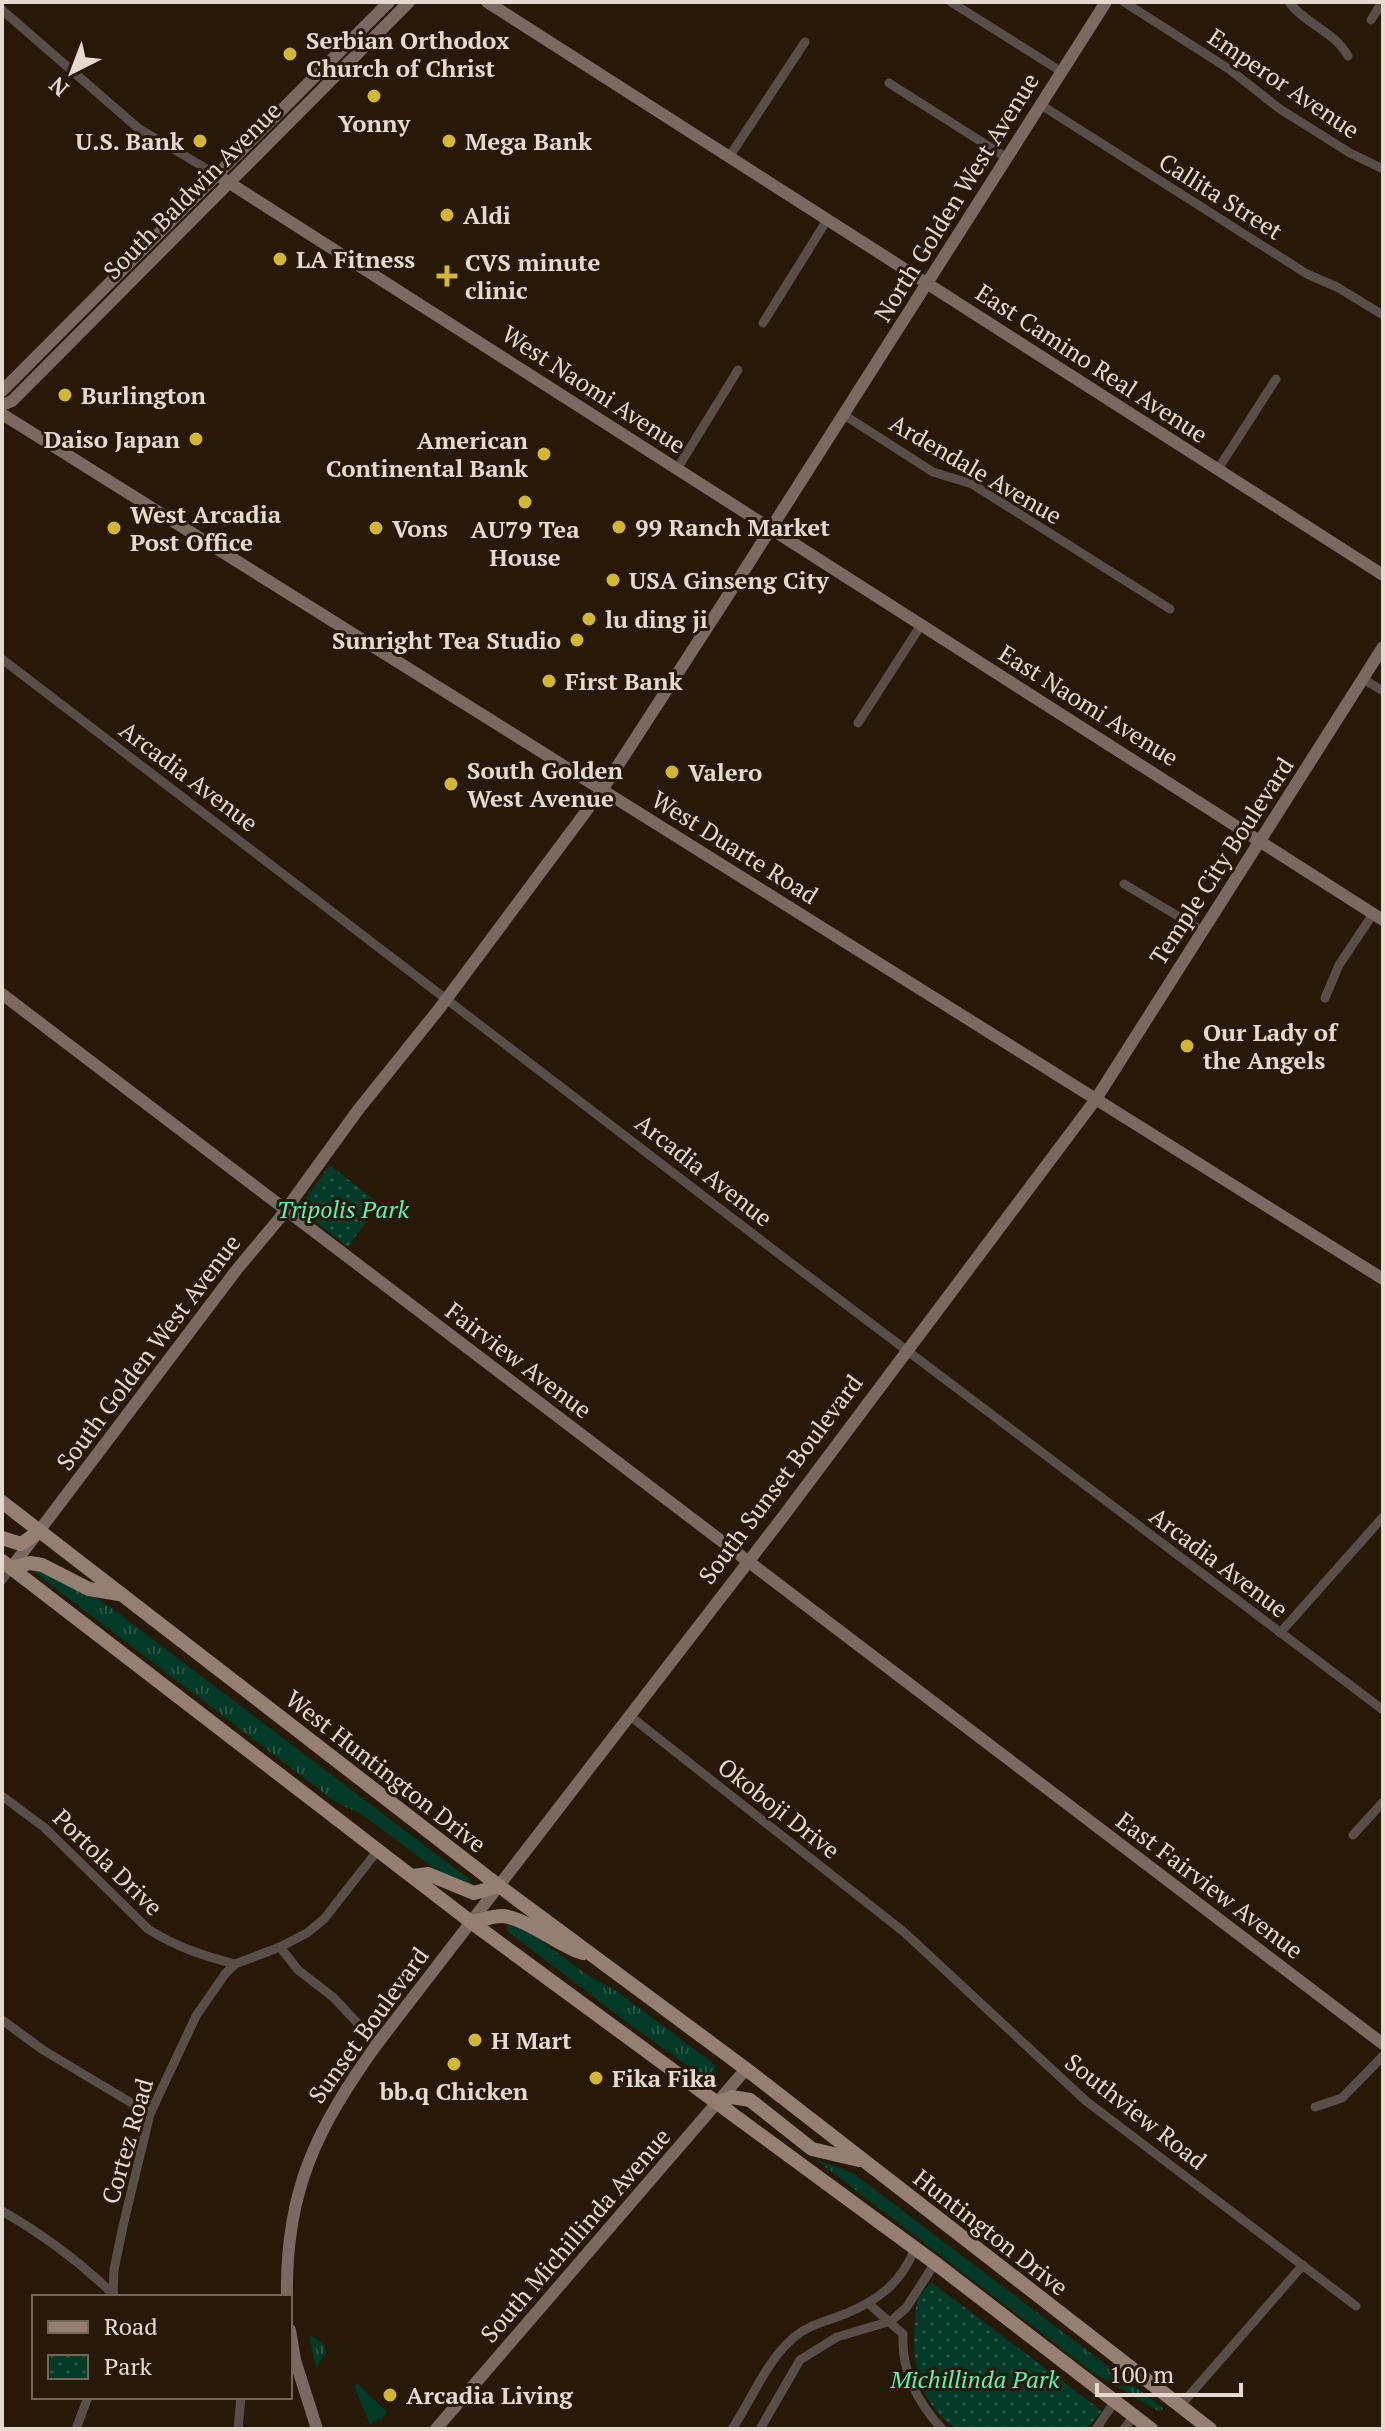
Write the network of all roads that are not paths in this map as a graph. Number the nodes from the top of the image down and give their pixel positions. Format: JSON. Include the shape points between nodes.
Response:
{"nodes":[{"id":1,"x":389,"y":2,"type":"edge"},
{"id":2,"x":409,"y":2,"type":"edge"},
{"id":3,"x":487,"y":2,"type":"edge"},
{"id":4,"x":951,"y":2,"type":"edge"},
{"id":5,"x":1106,"y":2,"type":"edge"},
{"id":6,"x":1124,"y":2,"type":"edge"},
{"id":7,"x":1289,"y":2,"type":"edge"},
{"id":8,"x":1382,"y":2,"type":"edge"},
{"id":9,"x":2,"y":10,"type":"edge"},
{"id":10,"x":1371,"y":20,"type":"dead end"},
{"id":11,"x":805,"y":42,"type":"dead end"},
{"id":12,"x":1348,"y":56,"type":"dead end"},
{"id":13,"x":1062,"y":72,"type":"junction"},
{"id":14,"x":889,"y":83,"type":"dead end"},
{"id":15,"x":1041,"y":105,"type":"junction"},
{"id":16,"x":729,"y":157,"type":"junction"},
{"id":17,"x":1007,"y":158,"type":"junction"},
{"id":18,"x":1383,"y":169,"type":"edge"},
{"id":19,"x":217,"y":175,"type":"junction"},
{"id":20,"x":231,"y":183,"type":"junction"},
{"id":21,"x":827,"y":220,"type":"junction"},
{"id":22,"x":928,"y":284,"type":"junction"},
{"id":23,"x":1383,"y":315,"type":"edge"},
{"id":24,"x":763,"y":323,"type":"dead end"},
{"id":25,"x":738,"y":370,"type":"dead end"},
{"id":26,"x":1276,"y":379,"type":"dead end"},
{"id":27,"x":2,"y":391,"type":"edge"},
{"id":28,"x":2,"y":405,"type":"edge"},
{"id":29,"x":2,"y":414,"type":"edge"},
{"id":30,"x":844,"y":415,"type":"junction"},
{"id":31,"x":677,"y":469,"type":"junction"},
{"id":32,"x":1218,"y":469,"type":"junction"},
{"id":33,"x":771,"y":528,"type":"junction"},
{"id":34,"x":1383,"y":575,"type":"edge"},
{"id":35,"x":1170,"y":609,"type":"dead end"},
{"id":36,"x":921,"y":625,"type":"junction"},
{"id":37,"x":1383,"y":647,"type":"edge"},
{"id":38,"x":2,"y":659,"type":"edge"},
{"id":39,"x":1363,"y":679,"type":"junction"},
{"id":40,"x":1383,"y":691,"type":"edge"},
{"id":41,"x":858,"y":723,"type":"dead end"},
{"id":42,"x":602,"y":790,"type":"junction"},
{"id":43,"x":1260,"y":843,"type":"junction"},
{"id":44,"x":1124,"y":884,"type":"dead end"},
{"id":45,"x":1378,"y":917,"type":"edge"},
{"id":46,"x":1203,"y":931,"type":"junction"},
{"id":47,"x":2,"y":994,"type":"edge"},
{"id":48,"x":1325,"y":998,"type":"dead end"},
{"id":49,"x":446,"y":999,"type":"junction"},
{"id":50,"x":1096,"y":1099,"type":"junction"},
{"id":51,"x":286,"y":1209,"type":"junction"},
{"id":52,"x":1383,"y":1279,"type":"edge"},
{"id":53,"x":907,"y":1349,"type":"junction"},
{"id":54,"x":2,"y":1502,"type":"edge"},
{"id":55,"x":1383,"y":1517,"type":"edge"},
{"id":56,"x":40,"y":1531,"type":"junction"},
{"id":57,"x":2,"y":1538,"type":"edge"},
{"id":58,"x":748,"y":1561,"type":"junction"},
{"id":59,"x":5,"y":1570,"type":"edge"},
{"id":60,"x":123,"y":1595,"type":"junction"},
{"id":61,"x":1280,"y":1633,"type":"junction"},
{"id":62,"x":1383,"y":1710,"type":"edge"},
{"id":63,"x":630,"y":1716,"type":"junction"},
{"id":64,"x":1010,"y":1760,"type":"joint"},
{"id":65,"x":2,"y":1796,"type":"edge"},
{"id":66,"x":1383,"y":1802,"type":"edge"},
{"id":67,"x":1353,"y":1835,"type":"dead end"},
{"id":68,"x":378,"y":1850,"type":"junction"},
{"id":69,"x":413,"y":1876,"type":"junction"},
{"id":70,"x":499,"y":1886,"type":"junction"},
{"id":71,"x":471,"y":1922,"type":"junction"},
{"id":72,"x":904,"y":1932,"type":"joint"},
{"id":73,"x":280,"y":1947,"type":"junction"},
{"id":74,"x":595,"y":1957,"type":"junction"},
{"id":75,"x":235,"y":1964,"type":"junction"},
{"id":76,"x":2,"y":2020,"type":"edge"},
{"id":77,"x":377,"y":2044,"type":"junction"},
{"id":78,"x":1383,"y":2044,"type":"edge"},
{"id":79,"x":1383,"y":2056,"type":"edge"},
{"id":80,"x":746,"y":2069,"type":"junction"},
{"id":81,"x":719,"y":2102,"type":"junction"},
{"id":82,"x":1315,"y":2107,"type":"dead end"},
{"id":83,"x":150,"y":2114,"type":"junction"},
{"id":84,"x":863,"y":2161,"type":"junction"},
{"id":85,"x":2,"y":2211,"type":"edge"},
{"id":86,"x":915,"y":2248,"type":"junction"},
{"id":87,"x":935,"y":2263,"type":"junction"},
{"id":88,"x":1303,"y":2265,"type":"junction"},
{"id":89,"x":113,"y":2295,"type":"edge"},
{"id":90,"x":114,"y":2295,"type":"edge"},
{"id":91,"x":287,"y":2295,"type":"edge"},
{"id":92,"x":869,"y":2304,"type":"junction"},
{"id":93,"x":1356,"y":2306,"type":"dead end"},
{"id":94,"x":891,"y":2321,"type":"junction"},
{"id":95,"x":292,"y":2360,"type":"edge"},
{"id":96,"x":760,"y":2384,"type":"junction"},
{"id":97,"x":776,"y":2397,"type":"junction"},
{"id":98,"x":87,"y":2399,"type":"edge"},
{"id":99,"x":241,"y":2399,"type":"edge"},
{"id":100,"x":1115,"y":2401,"type":"junction"},
{"id":101,"x":1180,"y":2406,"type":"junction"},
{"id":102,"x":1134,"y":2416,"type":"junction"},
{"id":103,"x":76,"y":2429,"type":"edge"},
{"id":104,"x":238,"y":2429,"type":"edge"},
{"id":105,"x":317,"y":2429,"type":"edge"},
{"id":106,"x":436,"y":2429,"type":"edge"},
{"id":107,"x":732,"y":2429,"type":"edge"},
{"id":108,"x":760,"y":2429,"type":"edge"},
{"id":109,"x":942,"y":2429,"type":"edge"},
{"id":110,"x":1096,"y":2429,"type":"edge"},
{"id":111,"x":1124,"y":2429,"type":"edge"},
{"id":112,"x":1151,"y":2429,"type":"edge"},
{"id":113,"x":1210,"y":2429,"type":"edge"}],
"edges":[{"from":1,"to":19,"type":"street","name":"South Baldwin Avenue"},
{"from":2,"to":20,"type":"street","name":"South Baldwin Avenue"},
{"from":3,"to":16,"type":"street","name":"East Camino Real Avenue"},
{"from":4,"to":13,"type":"street"},
{"from":5,"to":13,"type":"street","name":"North Golden West Avenue"},
{"from":6,"to":18,"type":"street","name":"Emperor Avenue","via":[[1229,69],[1280,109]]},
{"from":7,"to":12,"type":"street"},
{"from":8,"to":10,"type":"street"},
{"from":9,"to":19,"type":"street","name":"West Naomi Avenue","via":[[138,128]]},
{"from":11,"to":16,"type":"street"},
{"from":13,"to":15,"type":"street","name":"North Golden West Avenue"},
{"from":14,"to":17,"type":"street"},
{"from":15,"to":17,"type":"street","name":"North Golden West Avenue"},
{"from":15,"to":23,"type":"street","name":"Callita Street","via":[[1307,274]]},
{"from":16,"to":21,"type":"street","name":"East Camino Real Avenue"},
{"from":17,"to":22,"type":"street","name":"North Golden West Avenue"},
{"from":19,"to":20,"type":"street","name":"West Naomi Avenue"},
{"from":19,"to":27,"type":"street","name":"South Baldwin Avenue"},
{"from":20,"to":28,"type":"street","name":"South Baldwin Avenue","via":[[12,401]]},
{"from":20,"to":31,"type":"street","name":"West Naomi Avenue"},
{"from":21,"to":22,"type":"street","name":"East Camino Real Avenue"},
{"from":21,"to":24,"type":"street"},
{"from":22,"to":30,"type":"street","name":"North Golden West Avenue"},
{"from":22,"to":32,"type":"street","name":"East Camino Real Avenue"},
{"from":25,"to":31,"type":"street"},
{"from":26,"to":32,"type":"street"},
{"from":29,"to":42,"type":"street","name":"West Duarte Road"},
{"from":30,"to":33,"type":"street","name":"South Golden West Avenue"},
{"from":30,"to":35,"type":"street","name":"Ardendale Avenue","via":[[933,472],[972,484]]},
{"from":31,"to":33,"type":"street","name":"West Naomi Avenue"},
{"from":32,"to":34,"type":"street","name":"East Camino Real Avenue"},
{"from":33,"to":36,"type":"street","name":"East Naomi Avenue"},
{"from":33,"to":42,"type":"street","name":"South Golden West Avenue"},
{"from":36,"to":41,"type":"street"},
{"from":36,"to":43,"type":"street","name":"East Naomi Avenue"},
{"from":37,"to":39,"type":"street","name":"Temple City Boulevard"},
{"from":38,"to":49,"type":"street","name":"Arcadia Avenue"},
{"from":39,"to":40,"type":"street"},
{"from":39,"to":43,"type":"street","name":"Temple City Boulevard"},
{"from":42,"to":49,"type":"street","name":"South Golden West Avenue"},
{"from":42,"to":50,"type":"street","name":"West Duarte Road"},
{"from":43,"to":45,"type":"street","name":"East Naomi Avenue"},
{"from":43,"to":46,"type":"street","name":"Temple City Boulevard"},
{"from":44,"to":46,"type":"street"},
{"from":45,"to":48,"type":"street","via":[[1339,965]]},
{"from":46,"to":50,"type":"street","name":"Temple City Boulevard"},
{"from":47,"to":51,"type":"street","name":"Fairview Avenue"},
{"from":49,"to":51,"type":"street","name":"South Golden West Avenue"},
{"from":49,"to":53,"type":"street","name":"Arcadia Avenue"},
{"from":50,"to":52,"type":"street","name":"West Duarte Road"},
{"from":50,"to":53,"type":"street","name":"South Sunset Boulevard"},
{"from":51,"to":56,"type":"street","name":"South Golden West Avenue"},
{"from":51,"to":58,"type":"street","name":"Fairview Avenue"},
{"from":53,"to":58,"type":"street","name":"South Sunset Boulevard"},
{"from":53,"to":61,"type":"street","name":"Arcadia Avenue"},
{"from":54,"to":56,"type":"main road","name":"West Huntington Drive"},
{"from":55,"to":61,"type":"street"},
{"from":56,"to":57,"type":"main road","via":[[21,1544]]},
{"from":56,"to":59,"type":"street","name":"South Golden West Avenue"},
{"from":56,"to":60,"type":"main road","name":"West Huntington Drive"},
{"from":58,"to":63,"type":"street","name":"South Sunset Boulevard"},
{"from":58,"to":64,"type":"street","name":"Fairview Avenue"},
{"from":59,"to":60,"type":"main road","via":[[42,1565],[89,1589]]},
{"from":59,"to":68,"type":"main road"},
{"from":60,"to":70,"type":"main road","name":"West Huntington Drive"},
{"from":61,"to":62,"type":"street","name":"Arcadia Avenue"},
{"from":63,"to":70,"type":"street","name":"South Sunset Boulevard"},
{"from":63,"to":72,"type":"street","name":"Okoboji Drive"},
{"from":64,"to":78,"type":"street","name":"East Fairview Avenue"},
{"from":65,"to":75,"type":"street","name":"Portola Drive","via":[[45,1828],[148,1929],[189,1951]]},
{"from":66,"to":67,"type":"street"},
{"from":68,"to":69,"type":"main road"},
{"from":68,"to":73,"type":"street","via":[[324,1919]]},
{"from":69,"to":70,"type":"main road","via":[[428,1874],[474,1893]]},
{"from":69,"to":71,"type":"main road"},
{"from":70,"to":71,"type":"street","name":"Sunset Boulevard"},
{"from":70,"to":74,"type":"main road","name":"West Huntington Drive"},
{"from":71,"to":74,"type":"main road","via":[[504,1916]]},
{"from":71,"to":77,"type":"street","name":"Sunset Boulevard"},
{"from":71,"to":81,"type":"main road"},
{"from":72,"to":88,"type":"street","name":"Southview Road","via":[[1086,2101]]},
{"from":73,"to":75,"type":"street"},
{"from":73,"to":77,"type":"street"},
{"from":74,"to":80,"type":"main road","name":"West Huntington Drive"},
{"from":75,"to":83,"type":"street","name":"Cortez Road","via":[[196,2016]]},
{"from":76,"to":83,"type":"street"},
{"from":77,"to":91,"type":"street","name":"Sunset Boulevard","via":[[335,2104],[308,2162],[288,2238]]},
{"from":79,"to":82,"type":"street","via":[[1342,2098]]},
{"from":80,"to":81,"type":"street","name":"South Michillinda Avenue"},
{"from":80,"to":84,"type":"main road","name":"Huntington Drive"},
{"from":81,"to":84,"type":"main road","via":[[732,2097],[750,2100],[812,2149]]},
{"from":81,"to":86,"type":"main road"},
{"from":81,"to":106,"type":"street","name":"South Michillinda Avenue"},
{"from":83,"to":90,"type":"street","name":"Cortez Road","via":[[114,2270]]},
{"from":84,"to":101,"type":"main road","name":"Huntington Drive"},
{"from":85,"to":89,"type":"street","via":[[63,2249]]},
{"from":86,"to":87,"type":"main road"},
{"from":86,"to":92,"type":"street","via":[[900,2277]]},
{"from":87,"to":94,"type":"street","via":[[906,2308]]},
{"from":87,"to":100,"type":"main road"},
{"from":88,"to":93,"type":"street","name":"Southview Road"},
{"from":88,"to":101,"type":"street"},
{"from":92,"to":94,"type":"street"},
{"from":92,"to":96,"type":"street","via":[[791,2339]]},
{"from":94,"to":97,"type":"street","via":[[821,2345],[800,2360]]},
{"from":94,"to":109,"type":"street","via":[[903,2334],[913,2389]]},
{"from":95,"to":105,"type":"street"},
{"from":96,"to":97,"type":"street"},
{"from":96,"to":107,"type":"street"},
{"from":97,"to":108,"type":"street"},
{"from":98,"to":103,"type":"street"},
{"from":99,"to":104,"type":"street"},
{"from":100,"to":102,"type":"main road"},
{"from":100,"to":110,"type":"street"},
{"from":101,"to":113,"type":"main road","name":"Huntington Drive"},
{"from":102,"to":111,"type":"street"},
{"from":102,"to":112,"type":"main road"}]}
